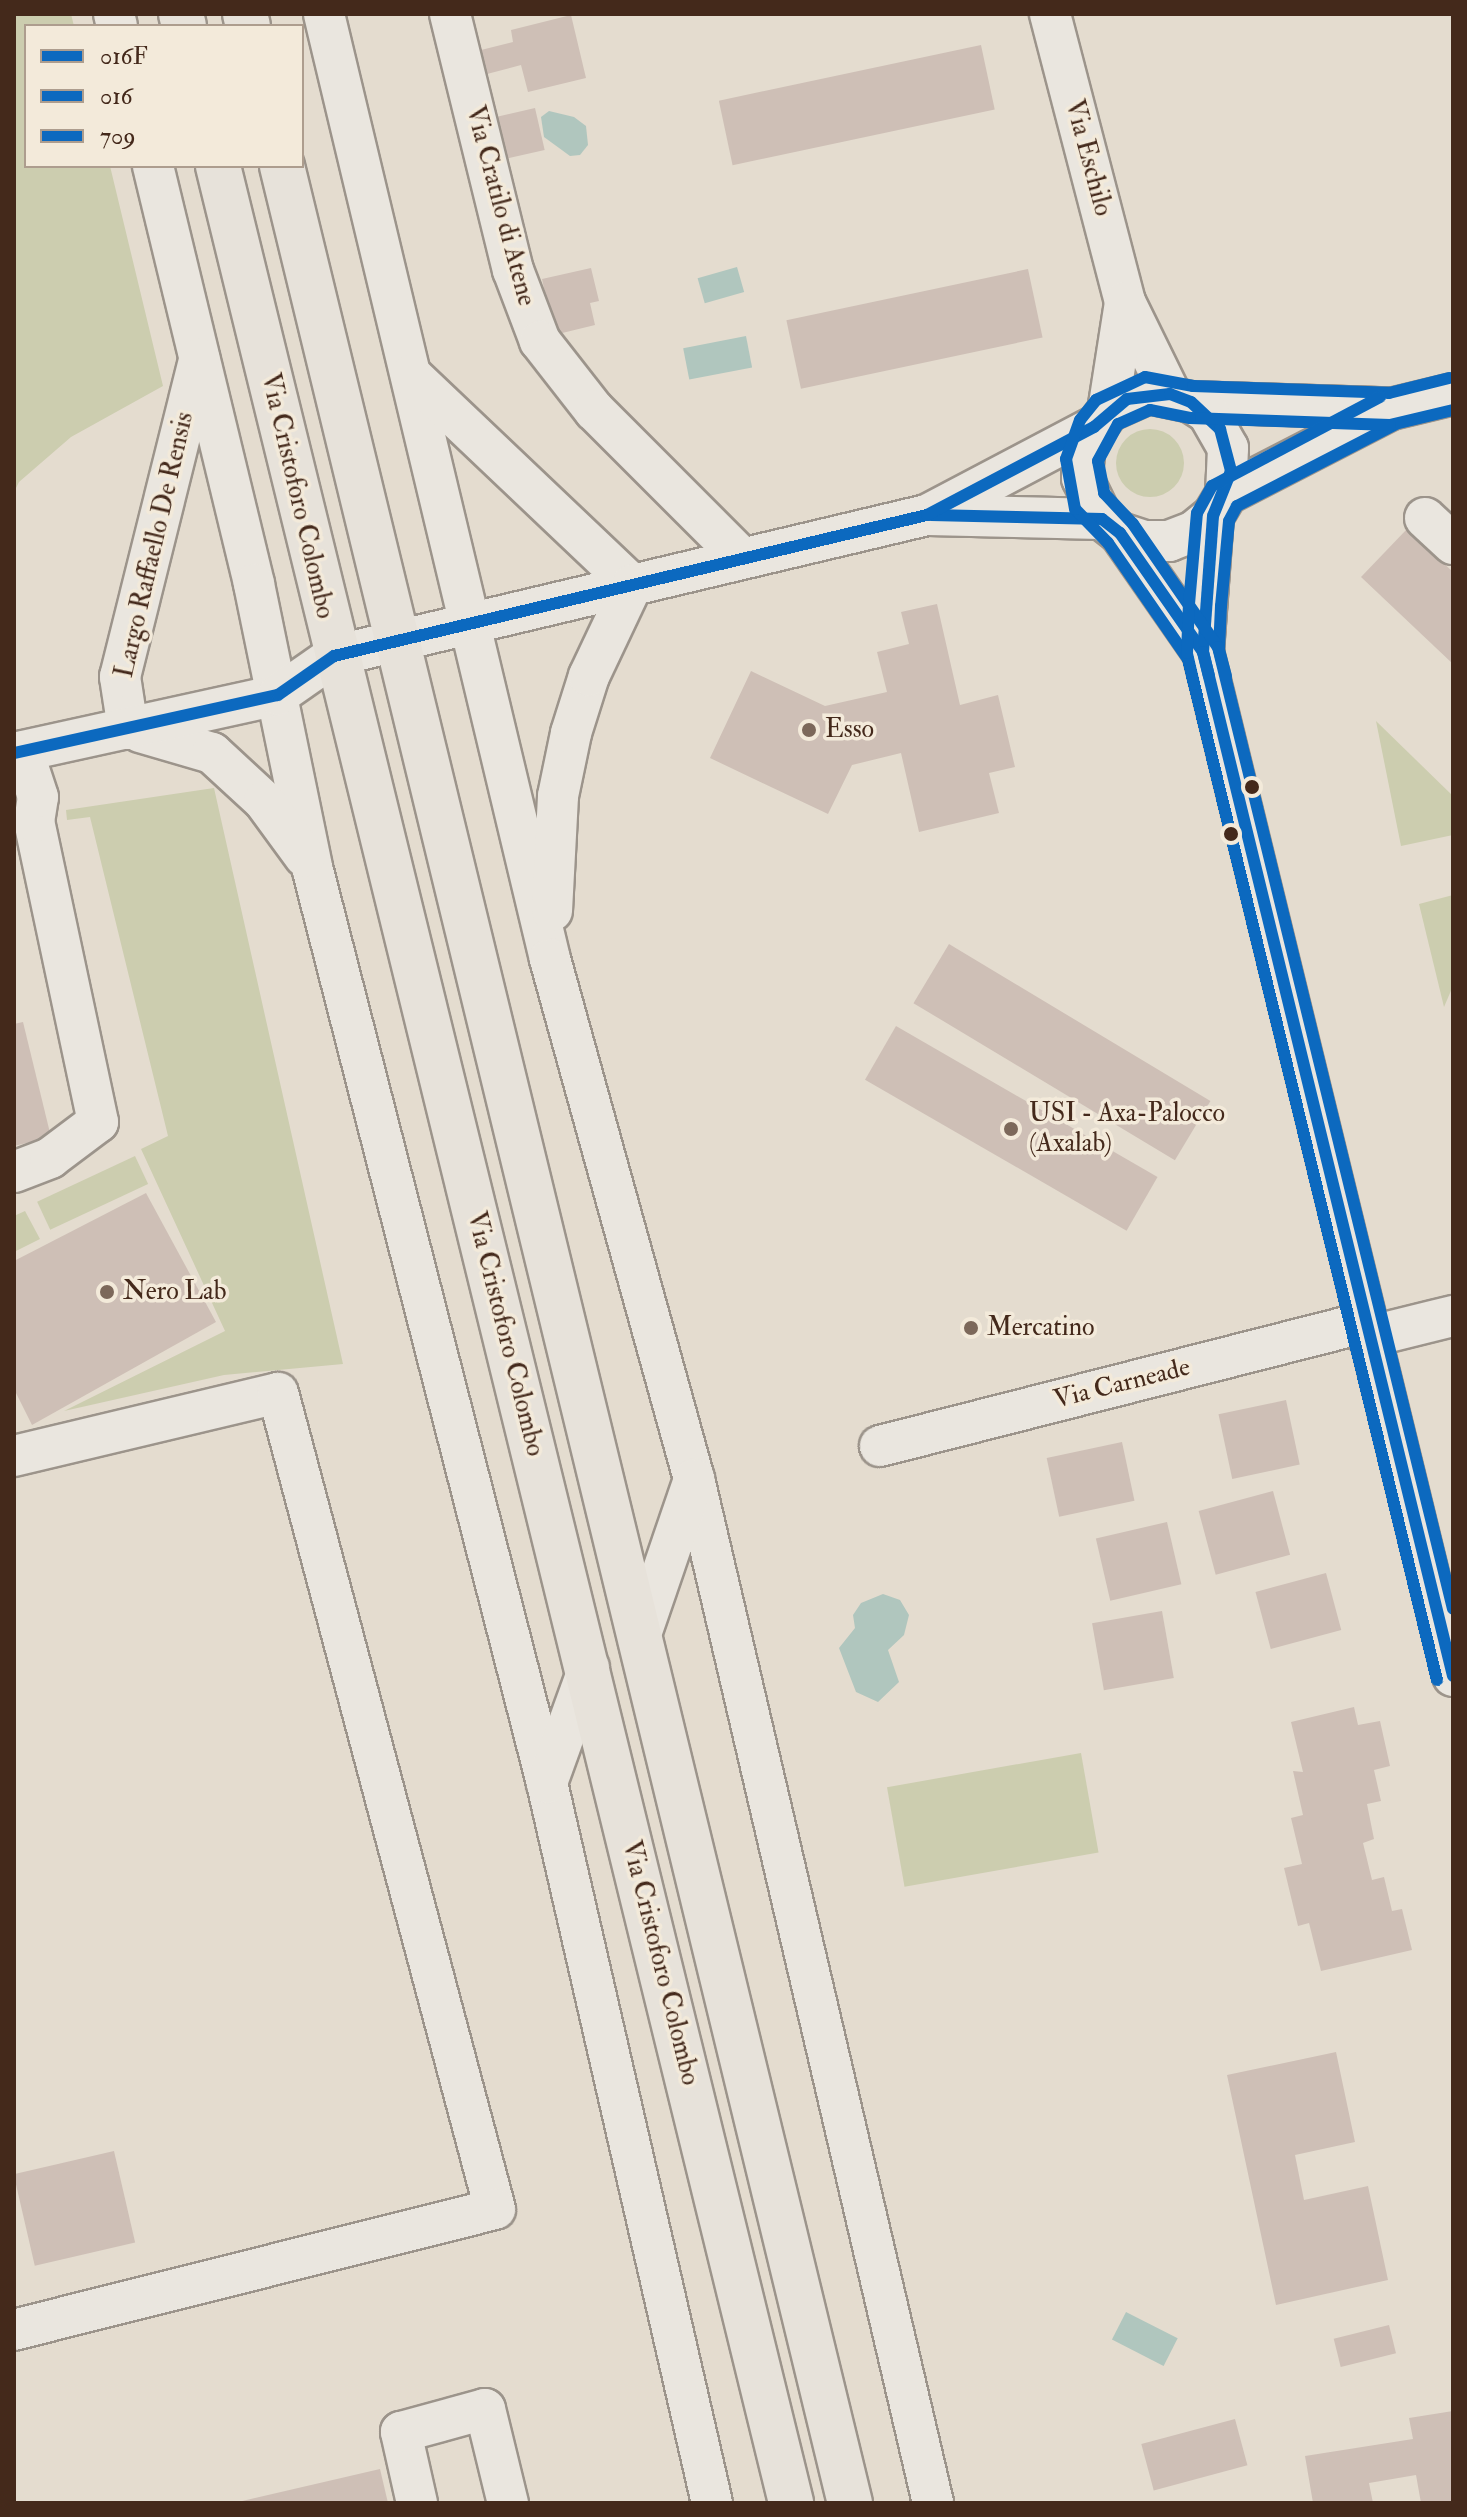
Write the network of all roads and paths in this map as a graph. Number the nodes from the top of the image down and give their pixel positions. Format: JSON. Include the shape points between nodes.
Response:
{"nodes":[{"id":1,"x":324,"y":14,"type":"edge"},
{"id":2,"x":450,"y":14,"type":"edge"},
{"id":3,"x":1050,"y":14,"type":"edge"},
{"id":4,"x":154,"y":168,"type":"edge"},
{"id":5,"x":218,"y":168,"type":"edge"},
{"id":6,"x":282,"y":168,"type":"edge"},
{"id":7,"x":1125,"y":302,"type":"junction"},
{"id":8,"x":201,"y":352,"type":"junction"},
{"id":9,"x":411,"y":375,"type":"junction"},
{"id":10,"x":1453,"y":394,"type":"edge"},
{"id":11,"x":1181,"y":398,"type":"junction"},
{"id":12,"x":1391,"y":409,"type":"junction"},
{"id":13,"x":1101,"y":419,"type":"junction"},
{"id":14,"x":1219,"y":505,"type":"junction"},
{"id":15,"x":927,"y":515,"type":"junction"},
{"id":16,"x":1111,"y":526,"type":"junction"},
{"id":17,"x":742,"y":558,"type":"junction"},
{"id":18,"x":632,"y":585,"type":"junction"},
{"id":19,"x":471,"y":624,"type":"junction"},
{"id":20,"x":398,"y":641,"type":"junction"},
{"id":21,"x":1203,"y":652,"type":"junction"},
{"id":22,"x":334,"y":656,"type":"junction"},
{"id":23,"x":278,"y":695,"type":"junction"},
{"id":24,"x":128,"y":729,"type":"junction"},
{"id":25,"x":18,"y":752,"type":"edge"},
{"id":26,"x":312,"y":867,"type":"junction"},
{"id":27,"x":550,"y":959,"type":"junction"},
{"id":28,"x":14,"y":1172,"type":"edge"},
{"id":29,"x":1453,"y":1316,"type":"edge"},
{"id":30,"x":1366,"y":1330,"type":"junction"},
{"id":31,"x":880,"y":1446,"type":"dead end"},
{"id":32,"x":14,"y":1456,"type":"edge"},
{"id":33,"x":694,"y":1479,"type":"junction"},
{"id":34,"x":639,"y":1640,"type":"junction"},
{"id":35,"x":589,"y":1667,"type":"junction"},
{"id":36,"x":1453,"y":1676,"type":"edge"},
{"id":37,"x":547,"y":1783,"type":"junction"},
{"id":38,"x":14,"y":2330,"type":"edge"},
{"id":39,"x":417,"y":2503,"type":"edge"},
{"id":40,"x":508,"y":2503,"type":"edge"},
{"id":41,"x":712,"y":2503,"type":"edge"},
{"id":42,"x":791,"y":2503,"type":"edge"},
{"id":43,"x":850,"y":2503,"type":"edge"},
{"id":44,"x":933,"y":2503,"type":"edge"}],
"edges":[{"from":1,"to":9,"type":"street"},
{"from":2,"to":17,"type":"street","name":"Via Cratilo di Atene","via":[[513,270],[540,341],[578,393]]},
{"from":3,"to":7,"type":"street","name":"Via Eschilo"},
{"from":4,"to":8,"type":"street"},
{"from":5,"to":22,"type":"main road","name":"Via Cristoforo Colombo"},
{"from":6,"to":20,"type":"main road"},
{"from":7,"to":11,"type":"street"},
{"from":7,"to":13,"type":"street"},
{"from":8,"to":23,"type":"street"},
{"from":8,"to":24,"type":"street","name":"Largo Raffaello De Rensis","via":[[120,677]]},
{"from":9,"to":18,"type":"street"},
{"from":9,"to":19,"type":"street"},
{"from":10,"to":12,"type":"street"},
{"from":11,"to":12,"type":"street"},
{"from":11,"to":13,"type":"street","via":[[1138,396]]},
{"from":11,"to":14,"type":"street","via":[[1208,413],[1228,448]]},
{"from":12,"to":14,"type":"street"},
{"from":13,"to":15,"type":"street"},
{"from":13,"to":16,"type":"street","via":[[1085,443],[1082,478]]},
{"from":14,"to":16,"type":"street","via":[[1193,532],[1169,541],[1144,541]]},
{"from":14,"to":21,"type":"street"},
{"from":15,"to":16,"type":"street"},
{"from":15,"to":17,"type":"street"},
{"from":16,"to":21,"type":"street"},
{"from":17,"to":18,"type":"street"},
{"from":18,"to":19,"type":"street"},
{"from":18,"to":27,"type":"street","via":[[597,656],[571,733],[558,796]]},
{"from":19,"to":20,"type":"street"},
{"from":19,"to":27,"type":"street"},
{"from":20,"to":22,"type":"street"},
{"from":20,"to":34,"type":"main road"},
{"from":21,"to":30,"type":"street"},
{"from":22,"to":23,"type":"street"},
{"from":22,"to":35,"type":"main road","name":"Via Cristoforo Colombo"},
{"from":23,"to":24,"type":"street"},
{"from":23,"to":26,"type":"street"},
{"from":24,"to":25,"type":"street"},
{"from":24,"to":26,"type":"street","via":[[212,753],[264,801]]},
{"from":25,"to":28,"type":"street","via":[[38,797],[34,822],[98,1122],[50,1158]]},
{"from":26,"to":37,"type":"street"},
{"from":27,"to":33,"type":"street"},
{"from":29,"to":30,"type":"street","name":"Via Carneade"},
{"from":30,"to":31,"type":"street","name":"Via Carneade"},
{"from":30,"to":36,"type":"street"},
{"from":32,"to":38,"type":"street","via":[[278,1393],[495,2209]]},
{"from":33,"to":34,"type":"street"},
{"from":33,"to":44,"type":"street"},
{"from":34,"to":43,"type":"main road"},
{"from":35,"to":37,"type":"street"},
{"from":35,"to":42,"type":"main road","name":"Via Cristoforo Colombo"},
{"from":37,"to":41,"type":"street"},
{"from":39,"to":40,"type":"street","via":[[401,2432],[485,2409]]}]}
